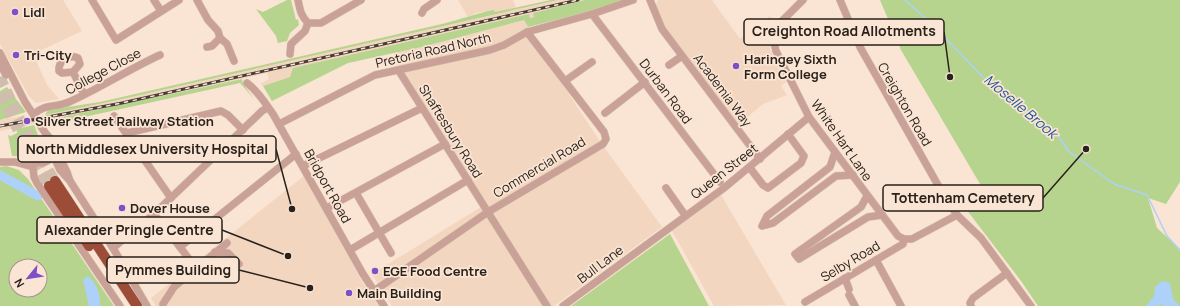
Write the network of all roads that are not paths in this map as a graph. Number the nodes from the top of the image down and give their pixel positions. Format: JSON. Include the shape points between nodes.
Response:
{"nodes":[{"id":1,"x":92,"y":0,"type":"edge"},
{"id":2,"x":154,"y":0,"type":"edge"},
{"id":3,"x":179,"y":0,"type":"edge"},
{"id":4,"x":197,"y":0,"type":"edge"},
{"id":5,"x":298,"y":0,"type":"edge"},
{"id":6,"x":361,"y":0,"type":"edge"},
{"id":7,"x":438,"y":0,"type":"edge"},
{"id":8,"x":633,"y":0,"type":"edge"},
{"id":9,"x":650,"y":0,"type":"edge"},
{"id":10,"x":803,"y":0,"type":"edge"},
{"id":11,"x":840,"y":0,"type":"edge"},
{"id":12,"x":160,"y":11,"type":"junction"},
{"id":13,"x":422,"y":13,"type":"dead end"},
{"id":14,"x":592,"y":14,"type":"junction"},
{"id":15,"x":308,"y":24,"type":"junction"},
{"id":16,"x":527,"y":32,"type":"junction"},
{"id":17,"x":220,"y":38,"type":"junction"},
{"id":18,"x":207,"y":47,"type":"dead end"},
{"id":19,"x":0,"y":53,"type":"edge"},
{"id":20,"x":290,"y":54,"type":"dead end"},
{"id":21,"x":160,"y":55,"type":"dead end"},
{"id":22,"x":682,"y":56,"type":"junction"},
{"id":23,"x":234,"y":61,"type":"dead end"},
{"id":24,"x":592,"y":62,"type":"dead end"},
{"id":25,"x":0,"y":64,"type":"edge"},
{"id":26,"x":670,"y":65,"type":"dead end"},
{"id":27,"x":399,"y":71,"type":"junction"},
{"id":28,"x":73,"y":72,"type":"dead end"},
{"id":29,"x":566,"y":81,"type":"junction"},
{"id":30,"x":645,"y":82,"type":"junction"},
{"id":31,"x":247,"y":83,"type":"dead end"},
{"id":32,"x":84,"y":94,"type":"junction"},
{"id":33,"x":25,"y":102,"type":"junction"},
{"id":34,"x":267,"y":108,"type":"junction"},
{"id":35,"x":422,"y":108,"type":"junction"},
{"id":36,"x":605,"y":113,"type":"dead end"},
{"id":37,"x":34,"y":114,"type":"junction"},
{"id":38,"x":114,"y":116,"type":"dead end"},
{"id":39,"x":809,"y":117,"type":"junction"},
{"id":40,"x":279,"y":124,"type":"junction"},
{"id":41,"x":243,"y":130,"type":"junction"},
{"id":42,"x":127,"y":133,"type":"junction"},
{"id":43,"x":788,"y":134,"type":"junction"},
{"id":44,"x":445,"y":144,"type":"junction"},
{"id":45,"x":53,"y":149,"type":"junction"},
{"id":46,"x":835,"y":152,"type":"junction"},
{"id":47,"x":296,"y":154,"type":"junction"},
{"id":48,"x":56,"y":156,"type":"junction"},
{"id":49,"x":760,"y":159,"type":"junction"},
{"id":50,"x":0,"y":162,"type":"edge"},
{"id":51,"x":35,"y":165,"type":"junction"},
{"id":52,"x":303,"y":166,"type":"junction"},
{"id":53,"x":750,"y":168,"type":"junction"},
{"id":54,"x":853,"y":176,"type":"junction"},
{"id":55,"x":468,"y":180,"type":"junction"},
{"id":56,"x":720,"y":182,"type":"dead end"},
{"id":57,"x":666,"y":188,"type":"dead end"},
{"id":58,"x":356,"y":193,"type":"junction"},
{"id":59,"x":867,"y":196,"type":"junction"},
{"id":60,"x":171,"y":198,"type":"junction"},
{"id":61,"x":790,"y":198,"type":"junction"},
{"id":62,"x":796,"y":206,"type":"junction"},
{"id":63,"x":327,"y":208,"type":"junction"},
{"id":64,"x":488,"y":212,"type":"junction"},
{"id":65,"x":154,"y":214,"type":"junction"},
{"id":66,"x":685,"y":215,"type":"junction"},
{"id":67,"x":882,"y":215,"type":"junction"},
{"id":68,"x":957,"y":215,"type":"junction"},
{"id":69,"x":379,"y":233,"type":"junction"},
{"id":70,"x":904,"y":239,"type":"junction"},
{"id":71,"x":651,"y":240,"type":"joint"},
{"id":72,"x":227,"y":243,"type":"dead end"},
{"id":73,"x":180,"y":247,"type":"junction"},
{"id":74,"x":113,"y":248,"type":"junction"},
{"id":75,"x":350,"y":250,"type":"junction"},
{"id":76,"x":215,"y":252,"type":"junction"},
{"id":77,"x":391,"y":253,"type":"dead end"},
{"id":78,"x":876,"y":260,"type":"junction"},
{"id":79,"x":192,"y":263,"type":"dead end"},
{"id":80,"x":239,"y":264,"type":"dead end"},
{"id":81,"x":1007,"y":273,"type":"junction"},
{"id":82,"x":845,"y":278,"type":"junction"},
{"id":83,"x":374,"y":291,"type":"junction"},
{"id":84,"x":805,"y":302,"type":"dead end"},
{"id":85,"x":163,"y":304,"type":"dead end"},
{"id":86,"x":546,"y":304,"type":"edge"},
{"id":87,"x":120,"y":306,"type":"edge"},
{"id":88,"x":129,"y":306,"type":"edge"},
{"id":89,"x":138,"y":306,"type":"edge"},
{"id":90,"x":147,"y":306,"type":"edge"},
{"id":91,"x":384,"y":306,"type":"edge"},
{"id":92,"x":563,"y":306,"type":"edge"},
{"id":93,"x":855,"y":306,"type":"edge"},
{"id":94,"x":901,"y":306,"type":"edge"},
{"id":95,"x":971,"y":306,"type":"edge"},
{"id":96,"x":1031,"y":306,"type":"edge"}],
"edges":[{"from":1,"to":12,"type":"street","via":[[116,40]]},
{"from":2,"to":12,"type":"street"},
{"from":3,"to":12,"type":"street"},
{"from":4,"to":17,"type":"street"},
{"from":5,"to":15,"type":"street","via":[[302,16]]},
{"from":6,"to":15,"type":"street","via":[[321,23]]},
{"from":7,"to":13,"type":"street"},
{"from":8,"to":14,"type":"street","name":"Pretoria Road North"},
{"from":9,"to":22,"type":"street","name":"Academia Way","via":[[662,29]]},
{"from":10,"to":39,"type":"street","name":"White Hart Lane","via":[[777,26],[773,39],[780,63]]},
{"from":11,"to":68,"type":"street","name":"Creighton Road","via":[[874,74]]},
{"from":14,"to":16,"type":"street","name":"Pretoria Road North"},
{"from":14,"to":30,"type":"street","name":"Durban Road"},
{"from":15,"to":20,"type":"street","via":[[305,31],[291,44]]},
{"from":16,"to":27,"type":"street","name":"Pretoria Road North","via":[[490,50]]},
{"from":16,"to":29,"type":"street","name":"Commercial Road"},
{"from":17,"to":18,"type":"street","via":[[212,46]]},
{"from":17,"to":23,"type":"street","via":[[227,44]]},
{"from":19,"to":33,"type":"street"},
{"from":21,"to":32,"type":"street","name":"College Close"},
{"from":22,"to":26,"type":"street"},
{"from":22,"to":49,"type":"street","name":"Academia Way"},
{"from":24,"to":29,"type":"street"},
{"from":25,"to":33,"type":"street","via":[[13,89]]},
{"from":27,"to":35,"type":"street","name":"Shaftesbury Road"},
{"from":27,"to":40,"type":"street","name":"Pretoria Road North","via":[[375,75]]},
{"from":28,"to":32,"type":"street"},
{"from":29,"to":64,"type":"street","name":"Commercial Road","via":[[604,132],[606,139],[603,144]]},
{"from":30,"to":36,"type":"street"},
{"from":30,"to":56,"type":"street","name":"Durban Road"},
{"from":31,"to":34,"type":"street","name":"Bridport Road","via":[[259,94]]},
{"from":32,"to":37,"type":"street","name":"College Close","via":[[66,104],[42,108]]},
{"from":33,"to":37,"type":"street"},
{"from":34,"to":40,"type":"street","name":"Bridport Road"},
{"from":34,"to":41,"type":"street"},
{"from":35,"to":44,"type":"street","name":"Shaftesbury Road"},
{"from":35,"to":52,"type":"street"},
{"from":37,"to":45,"type":"street"},
{"from":38,"to":42,"type":"street"},
{"from":39,"to":43,"type":"street","name":"Queen Street"},
{"from":39,"to":46,"type":"street","name":"White Hart Lane"},
{"from":40,"to":47,"type":"street","name":"Bridport Road"},
{"from":41,"to":42,"type":"street","via":[[222,112]]},
{"from":41,"to":60,"type":"street"},
{"from":42,"to":60,"type":"street"},
{"from":43,"to":49,"type":"street","name":"Queen Street"},
{"from":43,"to":53,"type":"street","via":[[804,156],[801,163],[768,188]]},
{"from":44,"to":55,"type":"street","name":"Shaftesbury Road"},
{"from":44,"to":58,"type":"street"},
{"from":45,"to":48,"type":"street"},
{"from":45,"to":51,"type":"street","via":[[39,157]]},
{"from":46,"to":54,"type":"street","name":"White Hart Lane"},
{"from":46,"to":61,"type":"street","via":[[830,167]]},
{"from":47,"to":52,"type":"street","name":"Bridport Road"},
{"from":47,"to":73,"type":"street"},
{"from":48,"to":51,"type":"street"},
{"from":48,"to":74,"type":"street","via":[[61,173],[70,181]]},
{"from":49,"to":53,"type":"street","name":"Queen Street"},
{"from":50,"to":51,"type":"street"},
{"from":51,"to":87,"type":"street","via":[[34,177],[37,183]]},
{"from":52,"to":63,"type":"street","name":"Bridport Road"},
{"from":53,"to":66,"type":"street","name":"Queen Street"},
{"from":54,"to":59,"type":"street","name":"White Hart Lane"},
{"from":54,"to":62,"type":"street","via":[[836,176]]},
{"from":55,"to":64,"type":"street","name":"Shaftesbury Road"},
{"from":55,"to":69,"type":"street"},
{"from":57,"to":66,"type":"street"},
{"from":58,"to":63,"type":"street"},
{"from":58,"to":69,"type":"street"},
{"from":59,"to":67,"type":"street","name":"White Hart Lane"},
{"from":59,"to":67,"type":"street","via":[[861,207],[819,242],[868,217]]},
{"from":60,"to":65,"type":"street"},
{"from":61,"to":62,"type":"street"},
{"from":61,"to":62,"type":"street","via":[[767,216],[762,226],[773,223]]},
{"from":63,"to":75,"type":"street","name":"Bridport Road"},
{"from":64,"to":83,"type":"street","name":"Commercial Road"},
{"from":64,"to":86,"type":"street","name":"Shaftesbury Road"},
{"from":65,"to":73,"type":"street"},
{"from":65,"to":74,"type":"street"},
{"from":66,"to":71,"type":"street","name":"Queen Street"},
{"from":67,"to":70,"type":"street","name":"White Hart Lane","via":[[898,236]]},
{"from":68,"to":70,"type":"street","via":[[912,239]]},
{"from":68,"to":81,"type":"street","via":[[982,238]]},
{"from":69,"to":75,"type":"street"},
{"from":69,"to":77,"type":"street"},
{"from":70,"to":78,"type":"street","name":"Selby Road","via":[[902,244]]},
{"from":71,"to":92,"type":"street","name":"Bull Lane"},
{"from":72,"to":76,"type":"street"},
{"from":73,"to":79,"type":"street"},
{"from":74,"to":90,"type":"street"},
{"from":75,"to":83,"type":"street","name":"Bridport Road"},
{"from":76,"to":80,"type":"street","via":[[228,253]]},
{"from":76,"to":85,"type":"street","via":[[174,287]]},
{"from":78,"to":82,"type":"street","name":"Selby Road"},
{"from":78,"to":94,"type":"street"},
{"from":81,"to":95,"type":"street","via":[[973,298]]},
{"from":81,"to":96,"type":"street"},
{"from":82,"to":84,"type":"street","name":"Selby Road"},
{"from":82,"to":93,"type":"street"},
{"from":83,"to":91,"type":"street","name":"Bridport Road"},
{"from":88,"to":89,"type":"highway","via":[[52,184]]}]}
